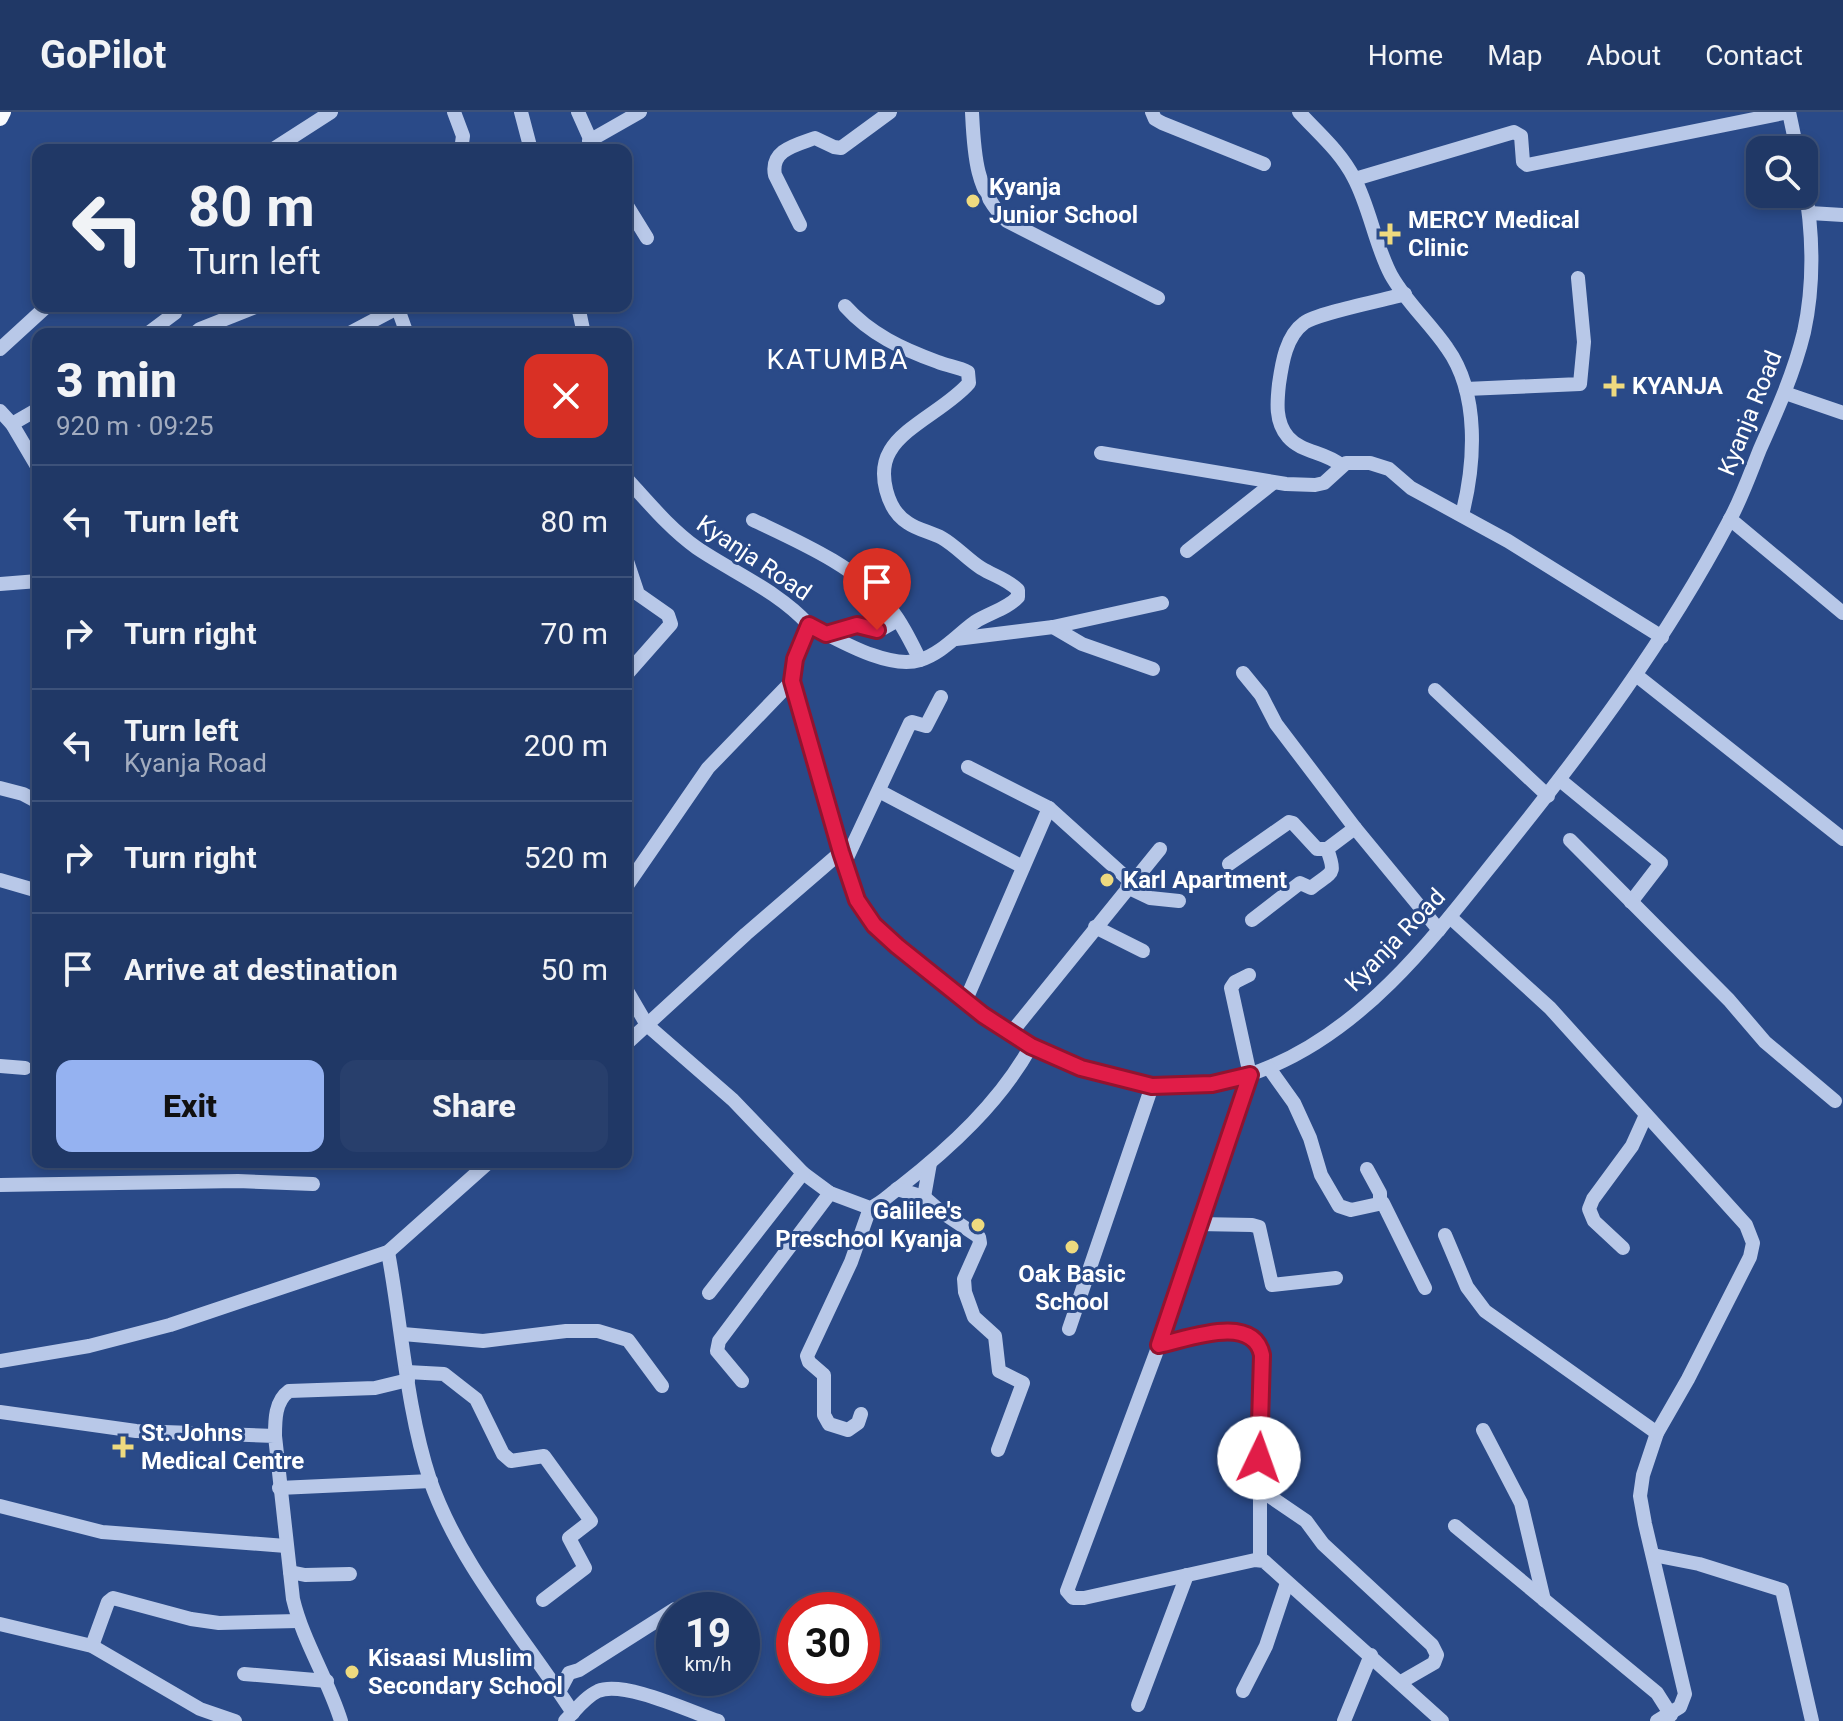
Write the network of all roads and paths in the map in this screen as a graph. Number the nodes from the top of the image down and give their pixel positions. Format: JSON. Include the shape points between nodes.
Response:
{"nodes":[{"id":1,"x":3,"y":112,"type":"edge"},
{"id":2,"x":331,"y":112,"type":"edge"},
{"id":3,"x":454,"y":112,"type":"edge"},
{"id":4,"x":521,"y":112,"type":"edge"},
{"id":5,"x":578,"y":112,"type":"edge"},
{"id":6,"x":640,"y":112,"type":"edge"},
{"id":7,"x":890,"y":112,"type":"edge"},
{"id":8,"x":972,"y":112,"type":"edge"},
{"id":9,"x":1152,"y":112,"type":"edge"},
{"id":10,"x":1299,"y":112,"type":"edge"},
{"id":11,"x":1789,"y":112,"type":"edge"},
{"id":12,"x":0,"y":118,"type":"edge"},
{"id":13,"x":1794,"y":136,"type":"edge"},
{"id":14,"x":281,"y":144,"type":"edge"},
{"id":15,"x":462,"y":144,"type":"edge"},
{"id":16,"x":529,"y":144,"type":"edge"},
{"id":17,"x":592,"y":144,"type":"edge"},
{"id":18,"x":593,"y":144,"type":"edge"},
{"id":19,"x":1264,"y":164,"type":"dead end"},
{"id":20,"x":1355,"y":179,"type":"junction"},
{"id":21,"x":1809,"y":208,"type":"edge"},
{"id":22,"x":1810,"y":213,"type":"junction"},
{"id":23,"x":632,"y":214,"type":"edge"},
{"id":24,"x":1843,"y":215,"type":"edge"},
{"id":25,"x":800,"y":225,"type":"dead end"},
{"id":26,"x":647,"y":238,"type":"dead end"},
{"id":27,"x":1578,"y":278,"type":"dead end"},
{"id":28,"x":1405,"y":294,"type":"junction"},
{"id":29,"x":1158,"y":298,"type":"dead end"},
{"id":30,"x":845,"y":306,"type":"dead end"},
{"id":31,"x":40,"y":312,"type":"edge"},
{"id":32,"x":244,"y":312,"type":"edge"},
{"id":33,"x":388,"y":312,"type":"edge"},
{"id":34,"x":175,"y":313,"type":"dead end"},
{"id":35,"x":155,"y":328,"type":"edge"},
{"id":36,"x":208,"y":328,"type":"edge"},
{"id":37,"x":359,"y":328,"type":"edge"},
{"id":38,"x":0,"y":349,"type":"edge"},
{"id":39,"x":1466,"y":389,"type":"junction"},
{"id":40,"x":1785,"y":393,"type":"junction"},
{"id":41,"x":0,"y":411,"type":"edge"},
{"id":42,"x":32,"y":412,"type":"edge"},
{"id":43,"x":1843,"y":413,"type":"edge"},
{"id":44,"x":12,"y":424,"type":"junction"},
{"id":45,"x":1101,"y":453,"type":"dead end"},
{"id":46,"x":32,"y":458,"type":"edge"},
{"id":47,"x":1341,"y":465,"type":"junction"},
{"id":48,"x":1273,"y":483,"type":"junction"},
{"id":49,"x":632,"y":484,"type":"edge"},
{"id":50,"x":1462,"y":515,"type":"junction"},
{"id":51,"x":1730,"y":519,"type":"junction"},
{"id":52,"x":753,"y":520,"type":"dead end"},
{"id":53,"x":1187,"y":551,"type":"dead end"},
{"id":54,"x":32,"y":581,"type":"edge"},
{"id":55,"x":0,"y":584,"type":"edge"},
{"id":56,"x":632,"y":596,"type":"edge"},
{"id":57,"x":1162,"y":603,"type":"dead end"},
{"id":58,"x":1843,"y":613,"type":"edge"},
{"id":59,"x":898,"y":620,"type":"junction"},
{"id":60,"x":809,"y":625,"type":"junction"},
{"id":61,"x":1053,"y":627,"type":"junction"},
{"id":62,"x":826,"y":634,"type":"junction"},
{"id":63,"x":1662,"y":637,"type":"junction"},
{"id":64,"x":955,"y":639,"type":"junction"},
{"id":65,"x":920,"y":660,"type":"junction"},
{"id":66,"x":632,"y":669,"type":"edge"},
{"id":67,"x":1153,"y":669,"type":"dead end"},
{"id":68,"x":1243,"y":673,"type":"dead end"},
{"id":69,"x":1636,"y":675,"type":"junction"},
{"id":70,"x":792,"y":681,"type":"junction"},
{"id":71,"x":1435,"y":690,"type":"dead end"},
{"id":72,"x":941,"y":697,"type":"dead end"},
{"id":73,"x":968,"y":767,"type":"dead end"},
{"id":74,"x":1560,"y":780,"type":"junction"},
{"id":75,"x":0,"y":788,"type":"edge"},
{"id":76,"x":879,"y":791,"type":"junction"},
{"id":77,"x":1548,"y":796,"type":"junction"},
{"id":78,"x":32,"y":799,"type":"edge"},
{"id":79,"x":1049,"y":808,"type":"junction"},
{"id":80,"x":1355,"y":828,"type":"junction"},
{"id":81,"x":1843,"y":839,"type":"edge"},
{"id":82,"x":1570,"y":840,"type":"dead end"},
{"id":83,"x":1160,"y":849,"type":"dead end"},
{"id":84,"x":1327,"y":849,"type":"junction"},
{"id":85,"x":843,"y":857,"type":"junction"},
{"id":86,"x":1229,"y":864,"type":"dead end"},
{"id":87,"x":1023,"y":867,"type":"junction"},
{"id":88,"x":632,"y":878,"type":"edge"},
{"id":89,"x":0,"y":880,"type":"edge"},
{"id":90,"x":1129,"y":885,"type":"junction"},
{"id":91,"x":32,"y":889,"type":"edge"},
{"id":92,"x":1179,"y":901,"type":"dead end"},
{"id":93,"x":1631,"y":902,"type":"junction"},
{"id":94,"x":1450,"y":917,"type":"junction"},
{"id":95,"x":1252,"y":920,"type":"dead end"},
{"id":96,"x":1095,"y":927,"type":"junction"},
{"id":97,"x":1439,"y":930,"type":"junction"},
{"id":98,"x":1143,"y":951,"type":"dead end"},
{"id":99,"x":1249,"y":975,"type":"dead end"},
{"id":100,"x":632,"y":999,"type":"edge"},
{"id":101,"x":965,"y":1002,"type":"junction"},
{"id":102,"x":647,"y":1025,"type":"junction"},
{"id":103,"x":1011,"y":1033,"type":"junction"},
{"id":104,"x":632,"y":1039,"type":"edge"},
{"id":105,"x":1031,"y":1046,"type":"junction"},
{"id":106,"x":0,"y":1066,"type":"edge"},
{"id":107,"x":25,"y":1068,"type":"dead end"},
{"id":108,"x":1269,"y":1068,"type":"junction"},
{"id":109,"x":1250,"y":1075,"type":"junction"},
{"id":110,"x":1152,"y":1086,"type":"junction"},
{"id":111,"x":1835,"y":1101,"type":"dead end"},
{"id":112,"x":1646,"y":1115,"type":"junction"},
{"id":113,"x":930,"y":1163,"type":"junction"},
{"id":114,"x":482,"y":1168,"type":"edge"},
{"id":115,"x":1367,"y":1169,"type":"dead end"},
{"id":116,"x":803,"y":1173,"type":"junction"},
{"id":117,"x":313,"y":1184,"type":"dead end"},
{"id":118,"x":0,"y":1185,"type":"edge"},
{"id":119,"x":897,"y":1189,"type":"junction"},
{"id":120,"x":830,"y":1193,"type":"junction"},
{"id":121,"x":924,"y":1197,"type":"junction"},
{"id":122,"x":1380,"y":1202,"type":"junction"},
{"id":123,"x":870,"y":1208,"type":"junction"},
{"id":124,"x":1198,"y":1224,"type":"junction"},
{"id":125,"x":1445,"y":1235,"type":"dead end"},
{"id":126,"x":1623,"y":1248,"type":"dead end"},
{"id":127,"x":388,"y":1252,"type":"junction"},
{"id":128,"x":1336,"y":1278,"type":"dead end"},
{"id":129,"x":1425,"y":1288,"type":"dead end"},
{"id":130,"x":709,"y":1293,"type":"dead end"},
{"id":131,"x":1069,"y":1329,"type":"dead end"},
{"id":132,"x":403,"y":1334,"type":"junction"},
{"id":133,"x":1159,"y":1345,"type":"junction"},
{"id":134,"x":0,"y":1361,"type":"edge"},
{"id":135,"x":408,"y":1376,"type":"junction"},
{"id":136,"x":742,"y":1381,"type":"dead end"},
{"id":137,"x":662,"y":1386,"type":"dead end"},
{"id":138,"x":0,"y":1412,"type":"edge"},
{"id":139,"x":861,"y":1414,"type":"dead end"},
{"id":140,"x":1483,"y":1430,"type":"dead end"},
{"id":141,"x":1657,"y":1433,"type":"junction"},
{"id":142,"x":275,"y":1436,"type":"junction"},
{"id":143,"x":998,"y":1450,"type":"dead end"},
{"id":144,"x":431,"y":1481,"type":"junction"},
{"id":145,"x":279,"y":1488,"type":"junction"},
{"id":146,"x":1259,"y":1489,"type":"junction"},
{"id":147,"x":0,"y":1506,"type":"edge"},
{"id":148,"x":1455,"y":1526,"type":"dead end"},
{"id":149,"x":286,"y":1546,"type":"junction"},
{"id":150,"x":1653,"y":1555,"type":"junction"},
{"id":151,"x":1260,"y":1560,"type":"junction"},
{"id":152,"x":290,"y":1572,"type":"junction"},
{"id":153,"x":350,"y":1574,"type":"dead end"},
{"id":154,"x":1187,"y":1575,"type":"junction"},
{"id":155,"x":1287,"y":1583,"type":"junction"},
{"id":156,"x":543,"y":1600,"type":"dead end"},
{"id":157,"x":1545,"y":1600,"type":"junction"},
{"id":158,"x":298,"y":1621,"type":"junction"},
{"id":159,"x":656,"y":1621,"type":"edge"},
{"id":160,"x":0,"y":1624,"type":"edge"},
{"id":161,"x":92,"y":1646,"type":"junction"},
{"id":162,"x":1371,"y":1655,"type":"junction"},
{"id":163,"x":244,"y":1674,"type":"dead end"},
{"id":164,"x":327,"y":1681,"type":"junction"},
{"id":165,"x":1401,"y":1682,"type":"junction"},
{"id":166,"x":1243,"y":1691,"type":"dead end"},
{"id":167,"x":559,"y":1692,"type":"junction"},
{"id":168,"x":1138,"y":1705,"type":"dead end"},
{"id":169,"x":569,"y":1717,"type":"edge"},
{"id":170,"x":1664,"y":1718,"type":"edge"},
{"id":171,"x":235,"y":1721,"type":"edge"},
{"id":172,"x":341,"y":1721,"type":"edge"},
{"id":173,"x":718,"y":1721,"type":"edge"},
{"id":174,"x":1344,"y":1721,"type":"edge"},
{"id":175,"x":1442,"y":1721,"type":"edge"},
{"id":176,"x":1812,"y":1721,"type":"edge"}],
"edges":[{"from":1,"to":12,"type":"main road"},
{"from":2,"to":14,"type":"street"},
{"from":3,"to":15,"type":"street"},
{"from":4,"to":16,"type":"street"},
{"from":5,"to":17,"type":"street"},
{"from":6,"to":18,"type":"street"},
{"from":7,"to":25,"type":"street","via":[[841,148],[815,138],[776,158],[775,175]]},
{"from":8,"to":29,"type":"street","via":[[978,176],[996,211]]},
{"from":9,"to":19,"type":"street","via":[[1162,123]]},
{"from":10,"to":20,"type":"street","via":[[1336,149]]},
{"from":11,"to":13,"type":"street"},
{"from":11,"to":20,"type":"street","via":[[1527,165],[1521,136],[1514,132]]},
{"from":20,"to":28,"type":"street","via":[[1386,263]]},
{"from":21,"to":22,"type":"street","name":"Kyanja Road"},
{"from":22,"to":24,"type":"street"},
{"from":22,"to":40,"type":"street","name":"Kyanja Road","via":[[1813,240],[1804,329]]},
{"from":23,"to":26,"type":"street"},
{"from":27,"to":39,"type":"street","via":[[1584,342],[1580,384]]},
{"from":28,"to":39,"type":"street","via":[[1446,346]]},
{"from":28,"to":47,"type":"street","via":[[1310,319],[1284,355],[1280,425],[1294,443]]},
{"from":30,"to":64,"type":"street","via":[[874,333],[963,369],[971,378],[961,393],[900,440],[884,466],[885,488],[900,517],[953,545],[1018,590],[1013,602]]},
{"from":31,"to":38,"type":"street"},
{"from":32,"to":36,"type":"street"},
{"from":33,"to":37,"type":"street"},
{"from":34,"to":35,"type":"street"},
{"from":39,"to":50,"type":"street","via":[[1472,465]]},
{"from":40,"to":43,"type":"street"},
{"from":40,"to":51,"type":"street","name":"Kyanja Road"},
{"from":41,"to":44,"type":"street"},
{"from":42,"to":44,"type":"street"},
{"from":44,"to":46,"type":"street"},
{"from":45,"to":48,"type":"street"},
{"from":47,"to":48,"type":"street","via":[[1324,483]]},
{"from":47,"to":50,"type":"street","via":[[1380,465]]},
{"from":48,"to":53,"type":"street"},
{"from":49,"to":60,"type":"street","name":"Kyanja Road","via":[[696,547],[778,598]]},
{"from":50,"to":63,"type":"street"},
{"from":51,"to":58,"type":"street"},
{"from":51,"to":63,"type":"street","name":"Kyanja Road"},
{"from":52,"to":59,"type":"street","via":[[833,562],[869,587]]},
{"from":54,"to":55,"type":"street"},
{"from":56,"to":66,"type":"street","via":[[668,615],[671,624]]},
{"from":57,"to":61,"type":"street"},
{"from":59,"to":62,"type":"street","via":[[882,629],[850,626]]},
{"from":59,"to":65,"type":"street"},
{"from":60,"to":62,"type":"street"},
{"from":60,"to":70,"type":"street","name":"Kyanja Road"},
{"from":61,"to":64,"type":"street"},
{"from":61,"to":67,"type":"street","via":[[1082,644]]},
{"from":62,"to":65,"type":"street","via":[[878,657]]},
{"from":63,"to":69,"type":"street","name":"Kyanja Road"},
{"from":64,"to":65,"type":"street"},
{"from":68,"to":80,"type":"street"},
{"from":69,"to":74,"type":"street","name":"Kyanja Road"},
{"from":69,"to":81,"type":"street"},
{"from":70,"to":85,"type":"street","name":"Kyanja Road"},
{"from":70,"to":88,"type":"street","via":[[708,768]]},
{"from":71,"to":77,"type":"street"},
{"from":72,"to":76,"type":"street","via":[[926,726],[910,723]]},
{"from":73,"to":79,"type":"street"},
{"from":74,"to":77,"type":"street","name":"Kyanja Road"},
{"from":74,"to":93,"type":"street","via":[[1661,863]]},
{"from":75,"to":78,"type":"street"},
{"from":76,"to":85,"type":"street"},
{"from":76,"to":87,"type":"street"},
{"from":77,"to":94,"type":"street","name":"Kyanja Road"},
{"from":79,"to":87,"type":"street"},
{"from":79,"to":90,"type":"street"},
{"from":80,"to":84,"type":"street"},
{"from":80,"to":97,"type":"street"},
{"from":82,"to":93,"type":"street"},
{"from":83,"to":90,"type":"street"},
{"from":84,"to":86,"type":"street","via":[[1317,849],[1289,822]]},
{"from":84,"to":95,"type":"street","via":[[1333,870],[1311,888],[1300,883]]},
{"from":85,"to":101,"type":"street","name":"Kyanja Road","via":[[857,900],[874,925]]},
{"from":85,"to":102,"type":"street","via":[[746,934]]},
{"from":87,"to":101,"type":"street"},
{"from":89,"to":91,"type":"street"},
{"from":90,"to":92,"type":"street","via":[[1150,898]]},
{"from":90,"to":96,"type":"street"},
{"from":93,"to":111,"type":"street","via":[[1765,1042]]},
{"from":94,"to":97,"type":"street","name":"Kyanja Road"},
{"from":94,"to":112,"type":"street","via":[[1550,1008]]},
{"from":96,"to":98,"type":"street"},
{"from":96,"to":103,"type":"street"},
{"from":97,"to":108,"type":"street","name":"Kyanja Road","via":[[1374,998],[1307,1048]]},
{"from":99,"to":109,"type":"street","via":[[1231,988]]},
{"from":100,"to":102,"type":"street"},
{"from":101,"to":103,"type":"street","name":"Kyanja Road"},
{"from":102,"to":104,"type":"street"},
{"from":102,"to":116,"type":"street","via":[[733,1100]]},
{"from":103,"to":105,"type":"street","name":"Kyanja Road"},
{"from":105,"to":110,"type":"street","name":"Kyanja Road","via":[[1081,1068]]},
{"from":105,"to":113,"type":"street","via":[[1007,1085]]},
{"from":106,"to":107,"type":"street"},
{"from":108,"to":109,"type":"street","name":"Kyanja Road"},
{"from":108,"to":122,"type":"street","via":[[1294,1103],[1321,1175],[1339,1206],[1351,1210]]},
{"from":109,"to":110,"type":"street","name":"Kyanja Road","via":[[1212,1084]]},
{"from":109,"to":124,"type":"street"},
{"from":110,"to":131,"type":"street"},
{"from":112,"to":126,"type":"street","via":[[1632,1146],[1589,1209],[1594,1221]]},
{"from":112,"to":141,"type":"street","via":[[1746,1225],[1753,1243]]},
{"from":113,"to":119,"type":"street"},
{"from":113,"to":121,"type":"street"},
{"from":114,"to":127,"type":"street"},
{"from":115,"to":122,"type":"street"},
{"from":116,"to":120,"type":"street"},
{"from":116,"to":130,"type":"street"},
{"from":117,"to":118,"type":"street"},
{"from":119,"to":121,"type":"street"},
{"from":119,"to":123,"type":"street"},
{"from":120,"to":123,"type":"street"},
{"from":120,"to":136,"type":"street","via":[[719,1341],[717,1351]]},
{"from":121,"to":143,"type":"street","via":[[979,1237],[964,1279],[969,1308],[995,1336],[999,1371],[1023,1383]]},
{"from":122,"to":129,"type":"street"},
{"from":123,"to":139,"type":"street","via":[[807,1356],[824,1375],[824,1415],[829,1424],[848,1430]]},
{"from":124,"to":128,"type":"street","via":[[1259,1227],[1272,1285]]},
{"from":124,"to":133,"type":"street"},
{"from":125,"to":141,"type":"street","via":[[1467,1287],[1485,1311]]},
{"from":127,"to":132,"type":"street"},
{"from":127,"to":134,"type":"street","via":[[170,1325]]},
{"from":132,"to":135,"type":"street"},
{"from":132,"to":137,"type":"street","via":[[483,1341],[598,1331],[628,1340]]},
{"from":133,"to":146,"type":"street","via":[[1232,1330],[1256,1340],[1262,1355]]},
{"from":133,"to":154,"type":"street","via":[[1067,1591],[1073,1598],[1084,1598]]},
{"from":135,"to":142,"type":"street","via":[[375,1388],[289,1391],[277,1410]]},
{"from":135,"to":144,"type":"street"},
{"from":135,"to":156,"type":"street","via":[[444,1374],[476,1399],[503,1454],[511,1461],[544,1456],[584,1509],[591,1521],[569,1538],[585,1568]]},
{"from":138,"to":142,"type":"street","via":[[136,1431]]},
{"from":140,"to":157,"type":"street","via":[[1521,1503]]},
{"from":141,"to":150,"type":"street","via":[[1640,1496]]},
{"from":142,"to":145,"type":"street"},
{"from":144,"to":145,"type":"street"},
{"from":144,"to":167,"type":"street","via":[[461,1546]]},
{"from":145,"to":149,"type":"street"},
{"from":146,"to":151,"type":"street"},
{"from":146,"to":165,"type":"street","via":[[1306,1521],[1323,1544],[1432,1645],[1434,1663]]},
{"from":147,"to":149,"type":"street","via":[[102,1532]]},
{"from":148,"to":157,"type":"street"},
{"from":149,"to":152,"type":"street"},
{"from":150,"to":170,"type":"street","via":[[1685,1694],[1684,1702]]},
{"from":150,"to":176,"type":"street","via":[[1782,1590]]},
{"from":151,"to":154,"type":"street"},
{"from":151,"to":155,"type":"street"},
{"from":152,"to":153,"type":"street"},
{"from":152,"to":158,"type":"street"},
{"from":154,"to":168,"type":"street"},
{"from":155,"to":162,"type":"street"},
{"from":155,"to":166,"type":"street","via":[[1266,1646]]},
{"from":157,"to":170,"type":"street","via":[[1657,1693]]},
{"from":158,"to":161,"type":"street","via":[[219,1623],[113,1598]]},
{"from":158,"to":164,"type":"street"},
{"from":159,"to":167,"type":"street","via":[[569,1673]]},
{"from":160,"to":161,"type":"street"},
{"from":161,"to":171,"type":"street","via":[[200,1709]]},
{"from":162,"to":165,"type":"street"},
{"from":162,"to":174,"type":"street"},
{"from":163,"to":164,"type":"street"},
{"from":164,"to":172,"type":"street"},
{"from":165,"to":175,"type":"street"},
{"from":167,"to":169,"type":"street"},
{"from":169,"to":173,"type":"street","via":[[597,1691],[619,1689]]}]}
